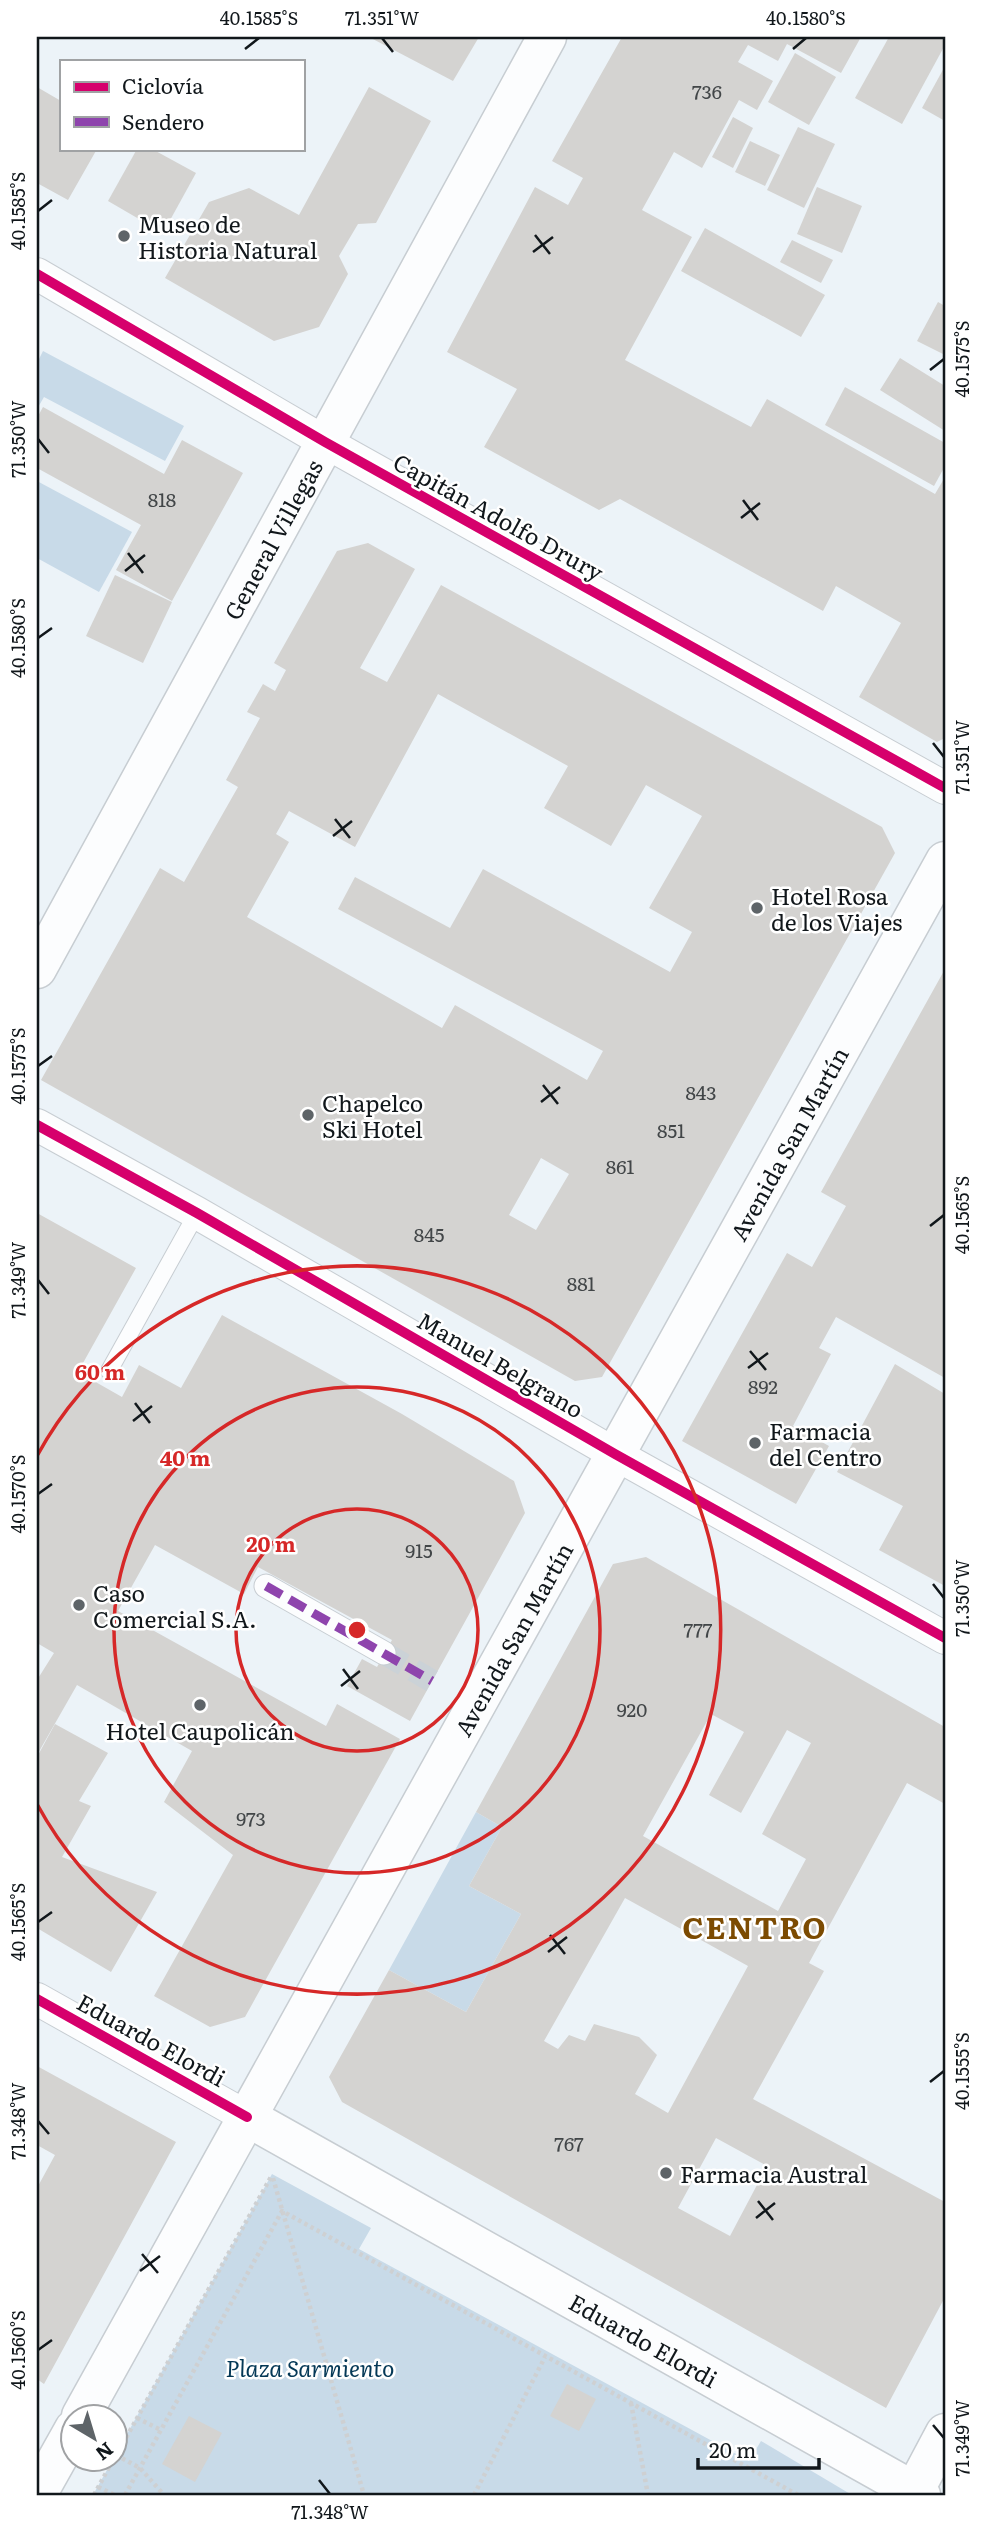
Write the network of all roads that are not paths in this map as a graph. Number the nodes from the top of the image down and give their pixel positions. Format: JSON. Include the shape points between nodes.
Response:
{"nodes":[{"id":1,"x":547,"y":37,"type":"edge"},
{"id":2,"x":37,"y":274,"type":"edge"},
{"id":3,"x":325,"y":442,"type":"junction"},
{"id":4,"x":945,"y":788,"type":"edge"},
{"id":5,"x":945,"y":861,"type":"edge"},
{"id":6,"x":37,"y":969,"type":"edge"},
{"id":7,"x":37,"y":1125,"type":"edge"},
{"id":8,"x":197,"y":1213,"type":"junction"},
{"id":9,"x":109,"y":1371,"type":"dead end"},
{"id":10,"x":615,"y":1454,"type":"junction"},
{"id":11,"x":266,"y":1586,"type":"dead end"},
{"id":12,"x":945,"y":1637,"type":"edge"},
{"id":13,"x":384,"y":1653,"type":"tunnel mouth"},
{"id":14,"x":37,"y":1999,"type":"edge"},
{"id":15,"x":247,"y":2117,"type":"junction"},
{"id":16,"x":89,"y":2402,"type":"edge"},
{"id":17,"x":945,"y":2433,"type":"edge"},
{"id":18,"x":60,"y":2455,"type":"edge"},
{"id":19,"x":916,"y":2494,"type":"edge"},
{"id":20,"x":37,"y":2495,"type":"edge"}],
"edges":[{"from":1,"to":3,"type":"main road","name":"General Villegas"},
{"from":2,"to":3,"type":"street","name":"Capitán Adolfo Drury"},
{"from":3,"to":4,"type":"street","name":"Capitán Adolfo Drury"},
{"from":3,"to":6,"type":"main road","name":"General Villegas"},
{"from":5,"to":10,"type":"main road","name":"Avenida San Martín"},
{"from":7,"to":8,"type":"street","name":"Manuel Belgrano"},
{"from":8,"to":9,"type":"lane"},
{"from":8,"to":10,"type":"street","name":"Manuel Belgrano"},
{"from":10,"to":12,"type":"street","name":"Manuel Belgrano"},
{"from":10,"to":15,"type":"main road","name":"Avenida San Martín"},
{"from":11,"to":13,"type":"street"},
{"from":14,"to":15,"type":"street","name":"Eduardo Elordi"},
{"from":15,"to":16,"type":"main road","name":"Avenida San Martín"},
{"from":15,"to":19,"type":"main road","name":"Eduardo Elordi"},
{"from":17,"to":19,"type":"main road"},
{"from":18,"to":20,"type":"main road"}]}
